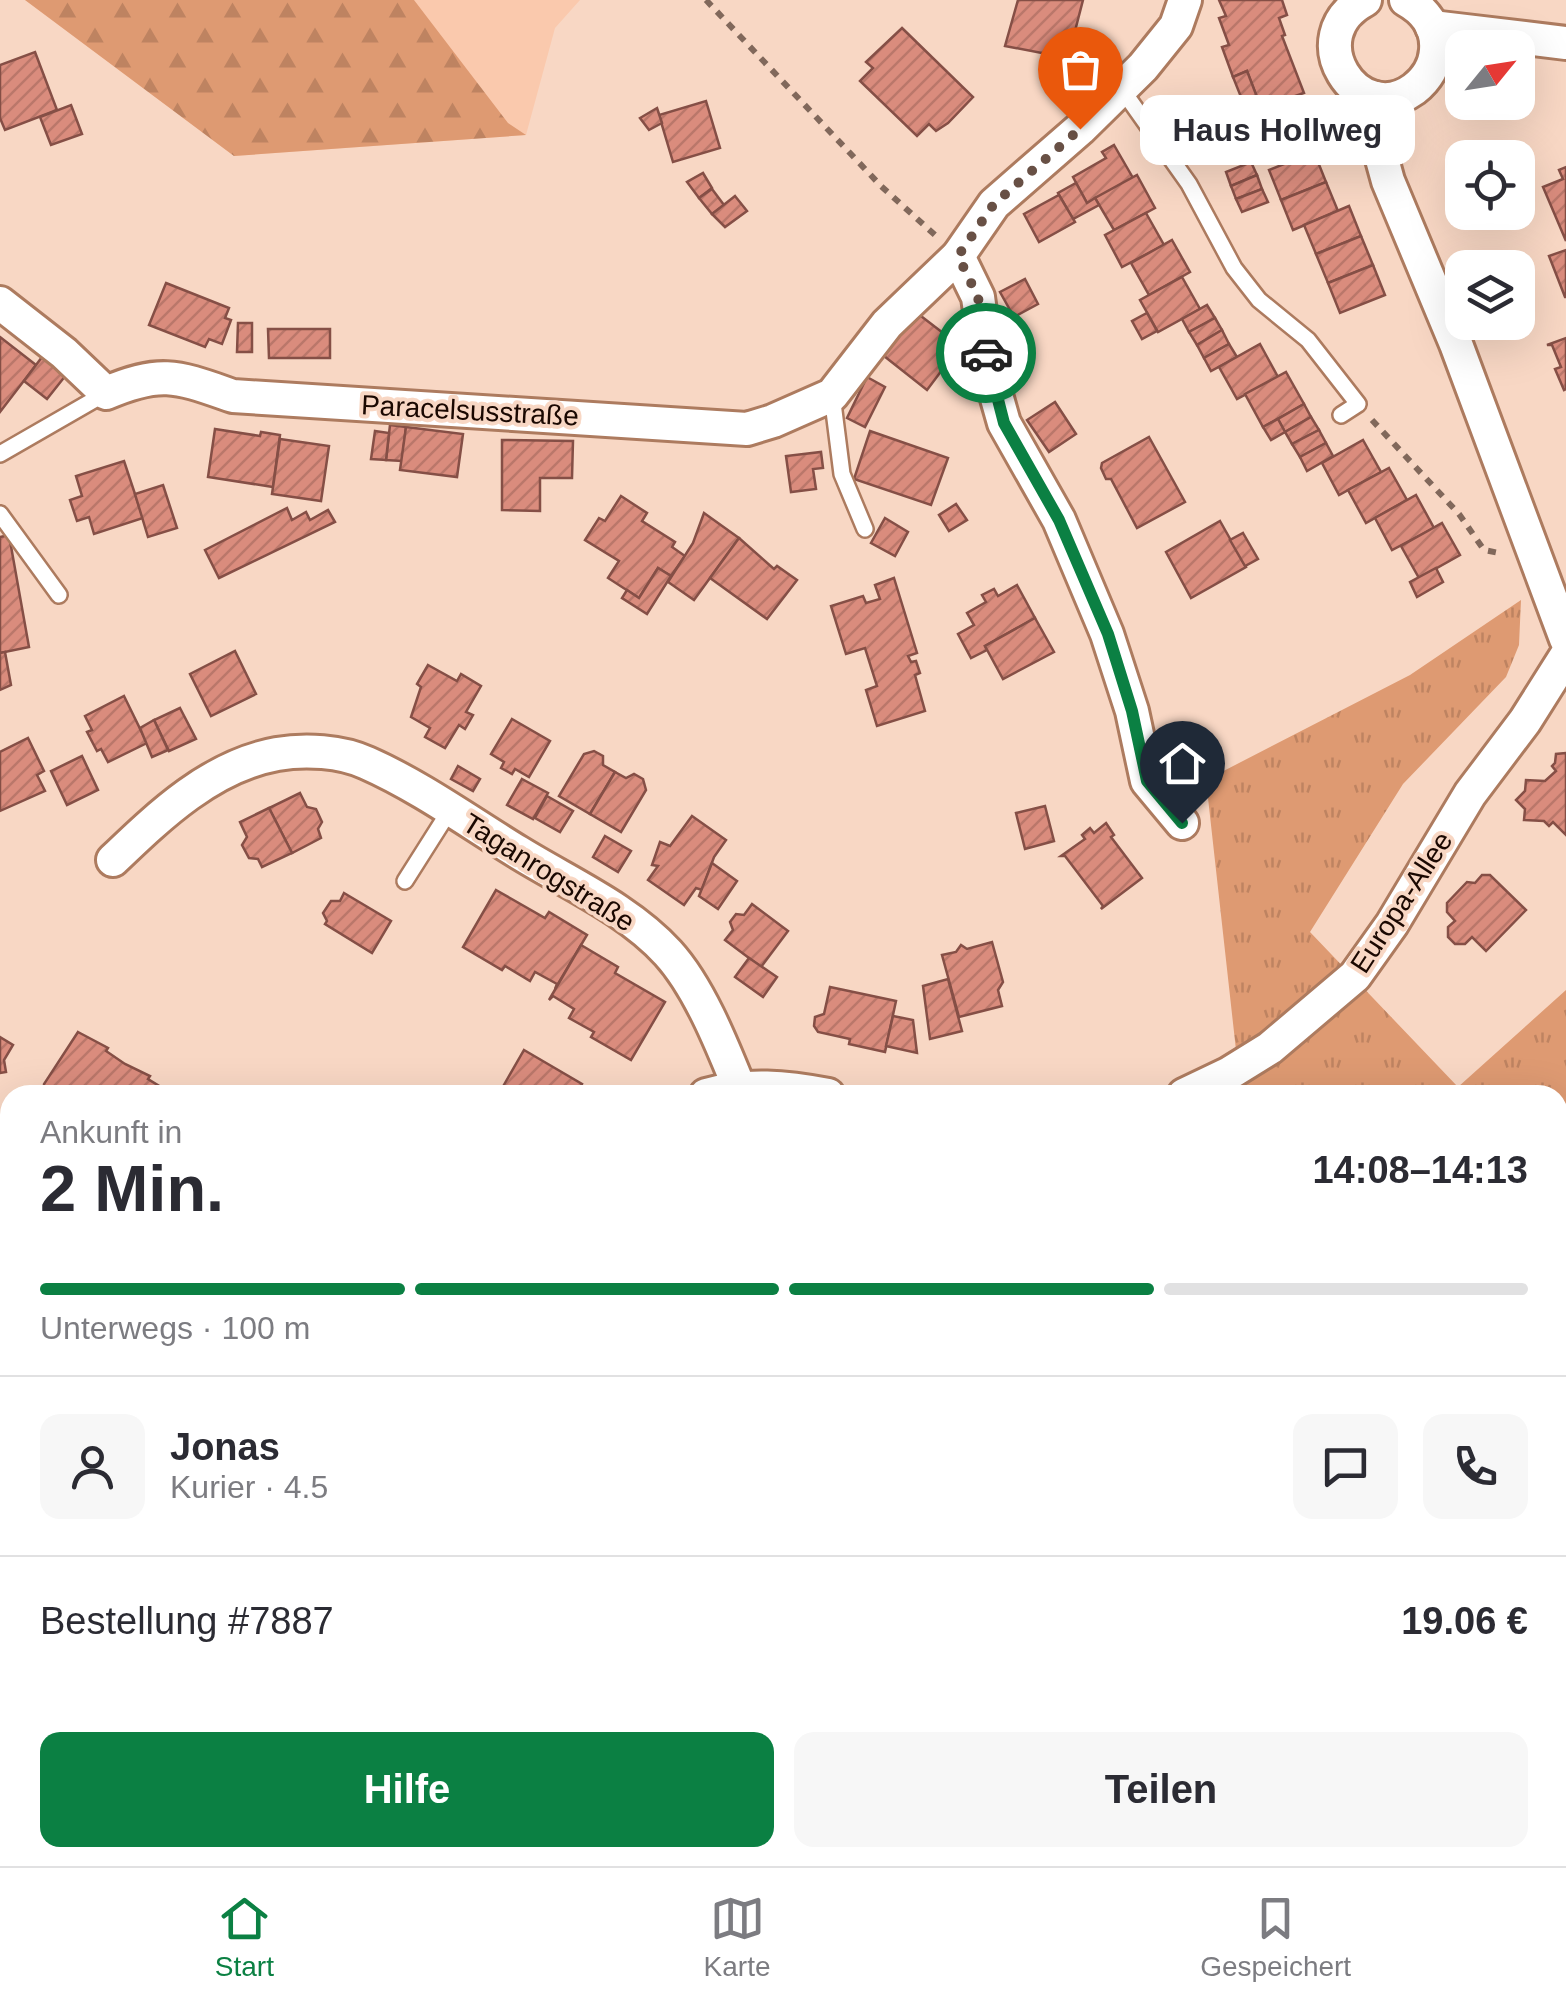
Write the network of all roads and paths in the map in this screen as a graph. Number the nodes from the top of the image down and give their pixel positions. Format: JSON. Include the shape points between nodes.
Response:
{"nodes":[{"id":1,"x":706,"y":0,"type":"edge"},
{"id":2,"x":1184,"y":0,"type":"edge"},
{"id":3,"x":1406,"y":0,"type":"edge"},
{"id":4,"x":1353,"y":3,"type":"edge"},
{"id":5,"x":1432,"y":26,"type":"junction"},
{"id":6,"x":1566,"y":43,"type":"edge"},
{"id":7,"x":1121,"y":88,"type":"junction"},
{"id":8,"x":1376,"y":98,"type":"junction"},
{"id":9,"x":958,"y":256,"type":"junction"},
{"id":10,"x":0,"y":302,"type":"edge"},
{"id":11,"x":106,"y":393,"type":"junction"},
{"id":12,"x":832,"y":395,"type":"junction"},
{"id":13,"x":1358,"y":404,"type":"junction"},
{"id":14,"x":1341,"y":415,"type":"dead end"},
{"id":15,"x":0,"y":454,"type":"edge"},
{"id":16,"x":0,"y":514,"type":"edge"},
{"id":17,"x":1460,"y":514,"type":"dead end"},
{"id":18,"x":865,"y":528,"type":"dead end"},
{"id":19,"x":59,"y":595,"type":"dead end"},
{"id":20,"x":1566,"y":639,"type":"edge"},
{"id":21,"x":1566,"y":656,"type":"edge"},
{"id":22,"x":450,"y":810,"type":"junction"},
{"id":23,"x":1182,"y":823,"type":"dead end"},
{"id":24,"x":113,"y":860,"type":"dead end"},
{"id":25,"x":405,"y":882,"type":"dead end"},
{"id":26,"x":738,"y":1085,"type":"edge"},
{"id":27,"x":1205,"y":1085,"type":"edge"}],
"edges":[{"from":1,"to":9,"type":"path","via":[[881,186]]},
{"from":2,"to":7,"type":"street","name":"Paracelsusstraße","via":[[1176,26]]},
{"from":3,"to":5,"type":"street"},
{"from":4,"to":8,"type":"street","via":[[1336,35],[1337,63],[1354,87]]},
{"from":5,"to":6,"type":"street"},
{"from":5,"to":8,"type":"street","via":[[1436,53],[1426,78],[1406,94]]},
{"from":7,"to":9,"type":"street","name":"Paracelsusstraße","via":[[994,204]]},
{"from":7,"to":13,"type":"lane","via":[[1189,184],[1234,268],[1259,300],[1308,340]]},
{"from":8,"to":20,"type":"street","via":[[1377,141],[1388,180]]},
{"from":9,"to":12,"type":"street","name":"Paracelsusstraße","via":[[888,324]]},
{"from":9,"to":23,"type":"street","via":[[978,297],[1004,423],[1059,520],[1108,634],[1147,781]]},
{"from":10,"to":11,"type":"street"},
{"from":11,"to":12,"type":"street","name":"Paracelsusstraße","via":[[145,378],[179,378],[233,396],[747,429]]},
{"from":11,"to":15,"type":"lane","name":"Paracelsusstraße"},
{"from":12,"to":18,"type":"lane","via":[[842,474]]},
{"from":13,"to":14,"type":"lane"},
{"from":13,"to":17,"type":"path"},
{"from":16,"to":19,"type":"lane"},
{"from":21,"to":27,"type":"street","name":"Europa-Allee","via":[[1354,976],[1270,1048]]},
{"from":22,"to":24,"type":"street","name":"Taganrogstraße","via":[[365,762],[278,754],[216,776],[162,813]]},
{"from":22,"to":25,"type":"lane","name":"Taganrogstraße"},
{"from":22,"to":26,"type":"street","name":"Taganrogstraße","via":[[629,918],[670,955],[716,1030]]}]}
